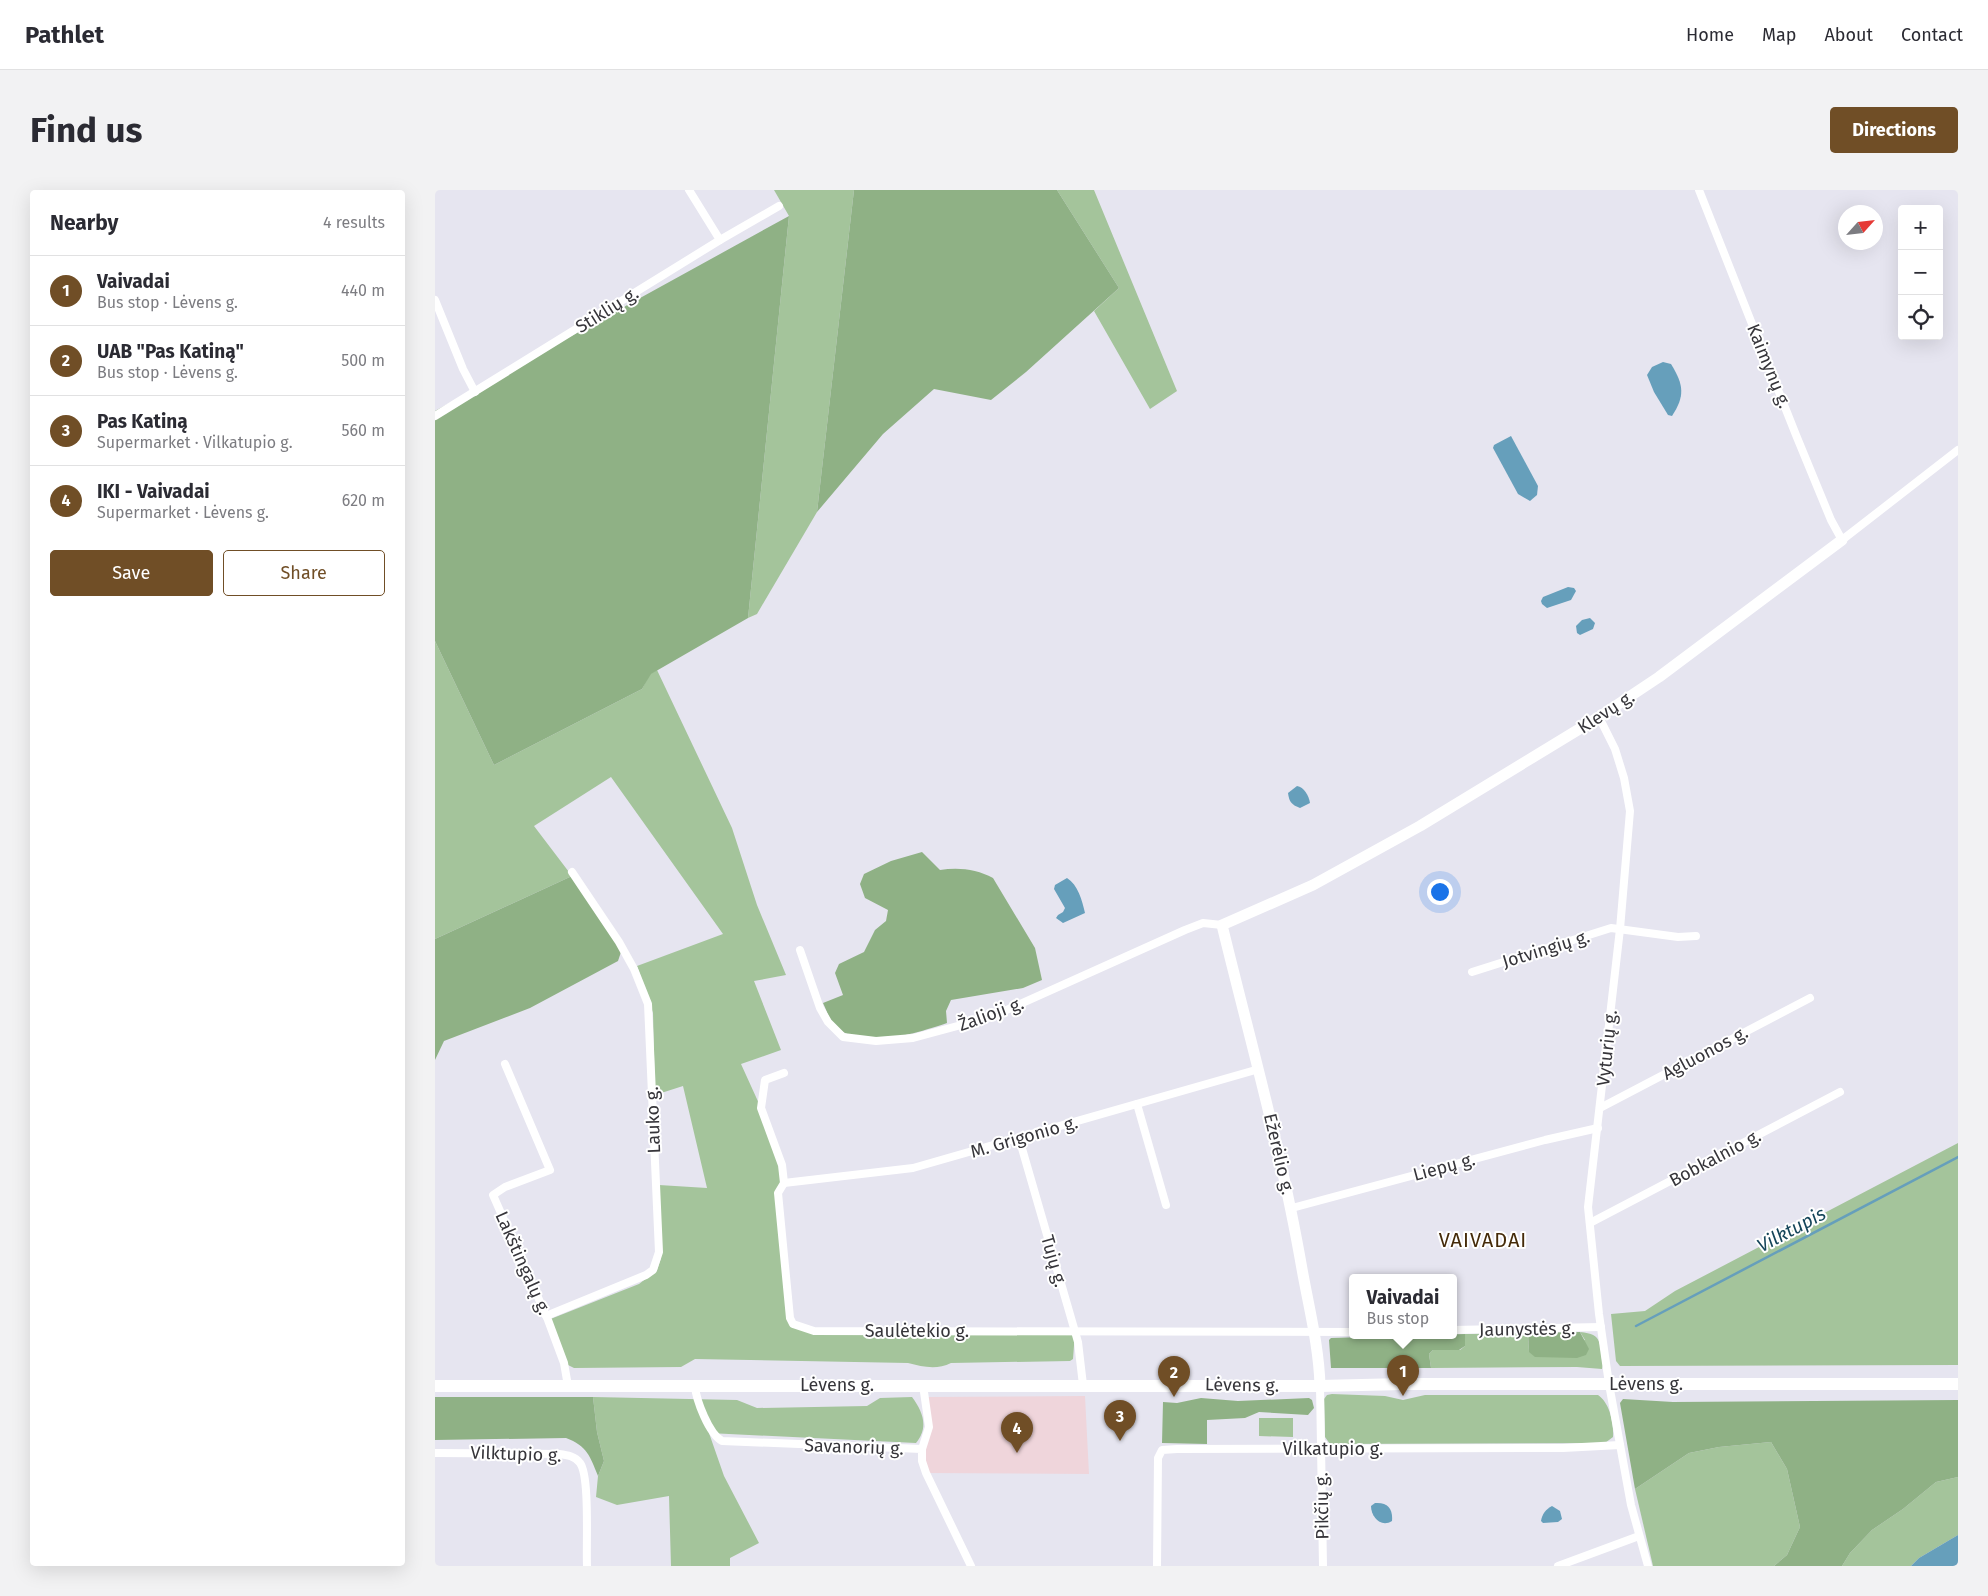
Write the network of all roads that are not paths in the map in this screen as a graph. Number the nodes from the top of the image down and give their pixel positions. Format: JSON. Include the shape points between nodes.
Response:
{"nodes":[{"id":1,"x":689,"y":190,"type":"edge"},
{"id":2,"x":1699,"y":190,"type":"edge"},
{"id":3,"x":779,"y":206,"type":"dead end"},
{"id":4,"x":720,"y":240,"type":"junction"},
{"id":5,"x":435,"y":300,"type":"edge"},
{"id":6,"x":475,"y":392,"type":"junction"},
{"id":7,"x":435,"y":416,"type":"edge"},
{"id":8,"x":1958,"y":450,"type":"edge"},
{"id":9,"x":1843,"y":540,"type":"junction"},
{"id":10,"x":1599,"y":717,"type":"junction"},
{"id":11,"x":572,"y":872,"type":"dead end"},
{"id":12,"x":1222,"y":925,"type":"junction"},
{"id":13,"x":1620,"y":929,"type":"junction"},
{"id":14,"x":1696,"y":936,"type":"dead end"},
{"id":15,"x":800,"y":950,"type":"dead end"},
{"id":16,"x":1471,"y":972,"type":"dead end"},
{"id":17,"x":1810,"y":998,"type":"dead end"},
{"id":18,"x":505,"y":1064,"type":"dead end"},
{"id":19,"x":1259,"y":1069,"type":"junction"},
{"id":20,"x":784,"y":1073,"type":"dead end"},
{"id":21,"x":1840,"y":1092,"type":"dead end"},
{"id":22,"x":1137,"y":1104,"type":"junction"},
{"id":23,"x":1600,"y":1108,"type":"junction"},
{"id":24,"x":1598,"y":1128,"type":"junction"},
{"id":25,"x":1019,"y":1138,"type":"junction"},
{"id":26,"x":784,"y":1183,"type":"junction"},
{"id":27,"x":1166,"y":1205,"type":"dead end"},
{"id":28,"x":1292,"y":1208,"type":"junction"},
{"id":29,"x":1590,"y":1223,"type":"junction"},
{"id":30,"x":546,"y":1316,"type":"junction"},
{"id":31,"x":1601,"y":1327,"type":"junction"},
{"id":32,"x":1457,"y":1330,"type":"edge"},
{"id":33,"x":1075,"y":1332,"type":"junction"},
{"id":34,"x":1313,"y":1332,"type":"junction"},
{"id":35,"x":1349,"y":1332,"type":"edge"},
{"id":36,"x":1609,"y":1384,"type":"junction"},
{"id":37,"x":1958,"y":1384,"type":"edge"},
{"id":38,"x":923,"y":1385,"type":"junction"},
{"id":39,"x":1083,"y":1385,"type":"junction"},
{"id":40,"x":435,"y":1386,"type":"edge"},
{"id":41,"x":568,"y":1386,"type":"junction"},
{"id":42,"x":695,"y":1386,"type":"junction"},
{"id":43,"x":1320,"y":1386,"type":"junction"},
{"id":44,"x":1621,"y":1445,"type":"junction"},
{"id":45,"x":922,"y":1449,"type":"junction"},
{"id":46,"x":1321,"y":1450,"type":"junction"},
{"id":47,"x":435,"y":1453,"type":"edge"},
{"id":48,"x":1639,"y":1536,"type":"junction"},
{"id":49,"x":587,"y":1566,"type":"edge"},
{"id":50,"x":971,"y":1566,"type":"edge"},
{"id":51,"x":1157,"y":1566,"type":"edge"},
{"id":52,"x":1323,"y":1566,"type":"edge"},
{"id":53,"x":1559,"y":1566,"type":"edge"},
{"id":54,"x":1649,"y":1566,"type":"edge"}],
"edges":[{"from":1,"to":4,"type":"street"},
{"from":2,"to":9,"type":"street","name":"Kaimynų g.","via":[[1796,435],[1831,520]]},
{"from":3,"to":4,"type":"street","name":"Stiklių g."},
{"from":4,"to":6,"type":"street","name":"Stiklių g."},
{"from":5,"to":6,"type":"street"},
{"from":6,"to":7,"type":"street","name":"Stiklių g."},
{"from":8,"to":9,"type":"street","name":"Klevų g."},
{"from":9,"to":10,"type":"main road","name":"Klevų g."},
{"from":10,"to":12,"type":"main road","name":"Klevų g.","via":[[1420,826],[1313,885]]},
{"from":10,"to":13,"type":"street","name":"Vyturių g.","via":[[1625,778],[1630,811]]},
{"from":11,"to":30,"type":"street","name":"Lauko g.","via":[[619,942],[648,1004],[659,1252],[653,1270],[646,1275]]},
{"from":12,"to":15,"type":"street","name":"Žalioji g.","via":[[1203,923],[1185,930],[991,1017],[913,1038],[876,1041],[843,1037],[829,1022],[820,1008]]},
{"from":12,"to":19,"type":"main road","name":"Ežerėlio g."},
{"from":13,"to":14,"type":"street","name":"Jotvingių g."},
{"from":13,"to":16,"type":"street","name":"Jotvingių g.","via":[[1611,928]]},
{"from":13,"to":23,"type":"street","name":"Vyturių g."},
{"from":17,"to":23,"type":"street","name":"Agluonos g."},
{"from":18,"to":30,"type":"street","name":"Lakštingalų g.","via":[[550,1170],[505,1187],[493,1195]]},
{"from":19,"to":22,"type":"street","name":"M. Grigonio g."},
{"from":19,"to":28,"type":"main road","name":"Ežerėlio g."},
{"from":20,"to":26,"type":"street","name":"Saulėtekio g.","via":[[765,1080],[761,1108],[782,1165]]},
{"from":21,"to":29,"type":"street","name":"Bobkalnio g."},
{"from":22,"to":25,"type":"street","name":"M. Grigonio g."},
{"from":22,"to":27,"type":"street"},
{"from":23,"to":24,"type":"street","name":"Vyturių g."},
{"from":24,"to":28,"type":"street","name":"Liepų g."},
{"from":24,"to":29,"type":"street","name":"Vyturių g.","via":[[1588,1208]]},
{"from":25,"to":26,"type":"street","name":"M. Grigonio g.","via":[[913,1168]]},
{"from":25,"to":33,"type":"street","name":"Tujų g."},
{"from":26,"to":33,"type":"street","name":"Saulėtekio g.","via":[[778,1194],[793,1324],[814,1331]]},
{"from":28,"to":34,"type":"main road","name":"Ežerėlio g."},
{"from":29,"to":31,"type":"street","name":"Vyturių g."},
{"from":30,"to":41,"type":"street","name":"Lakštingalų g.","via":[[564,1363]]},
{"from":31,"to":32,"type":"street","name":"Jaunystės g."},
{"from":31,"to":36,"type":"street","name":"Vyturių g."},
{"from":33,"to":34,"type":"street","name":"Saulėtekio g."},
{"from":33,"to":39,"type":"street","name":"Tujų g."},
{"from":34,"to":35,"type":"street"},
{"from":34,"to":43,"type":"main road","name":"Ežerėlio g."},
{"from":36,"to":37,"type":"main road","name":"Lėvens g."},
{"from":36,"to":43,"type":"main road","name":"Lėvens g."},
{"from":36,"to":44,"type":"street","name":"Vyturių g."},
{"from":38,"to":39,"type":"main road","name":"Lėvens g."},
{"from":38,"to":42,"type":"main road","name":"Lėvens g."},
{"from":38,"to":45,"type":"street","via":[[929,1427]]},
{"from":39,"to":43,"type":"main road","name":"Lėvens g."},
{"from":40,"to":41,"type":"main road","name":"Lėvens g."},
{"from":41,"to":42,"type":"main road","name":"Lėvens g."},
{"from":42,"to":45,"type":"street","name":"Savanorių g.","via":[[713,1433],[722,1441]]},
{"from":43,"to":46,"type":"street","name":"Pikčių g."},
{"from":44,"to":46,"type":"street","name":"Vilkatupio g."},
{"from":44,"to":48,"type":"street","name":"Vyturių g."},
{"from":45,"to":50,"type":"street","name":"Savanorių g.","via":[[925,1473]]},
{"from":46,"to":51,"type":"street","name":"Vilkatupio g.","via":[[1163,1450],[1157,1458]]},
{"from":46,"to":52,"type":"street","name":"Pikčių g."},
{"from":47,"to":49,"type":"street","name":"Vilktupio g.","via":[[559,1454],[575,1458],[581,1464],[585,1478]]},
{"from":48,"to":53,"type":"street"},
{"from":48,"to":54,"type":"street","name":"Vyturių g."}]}
